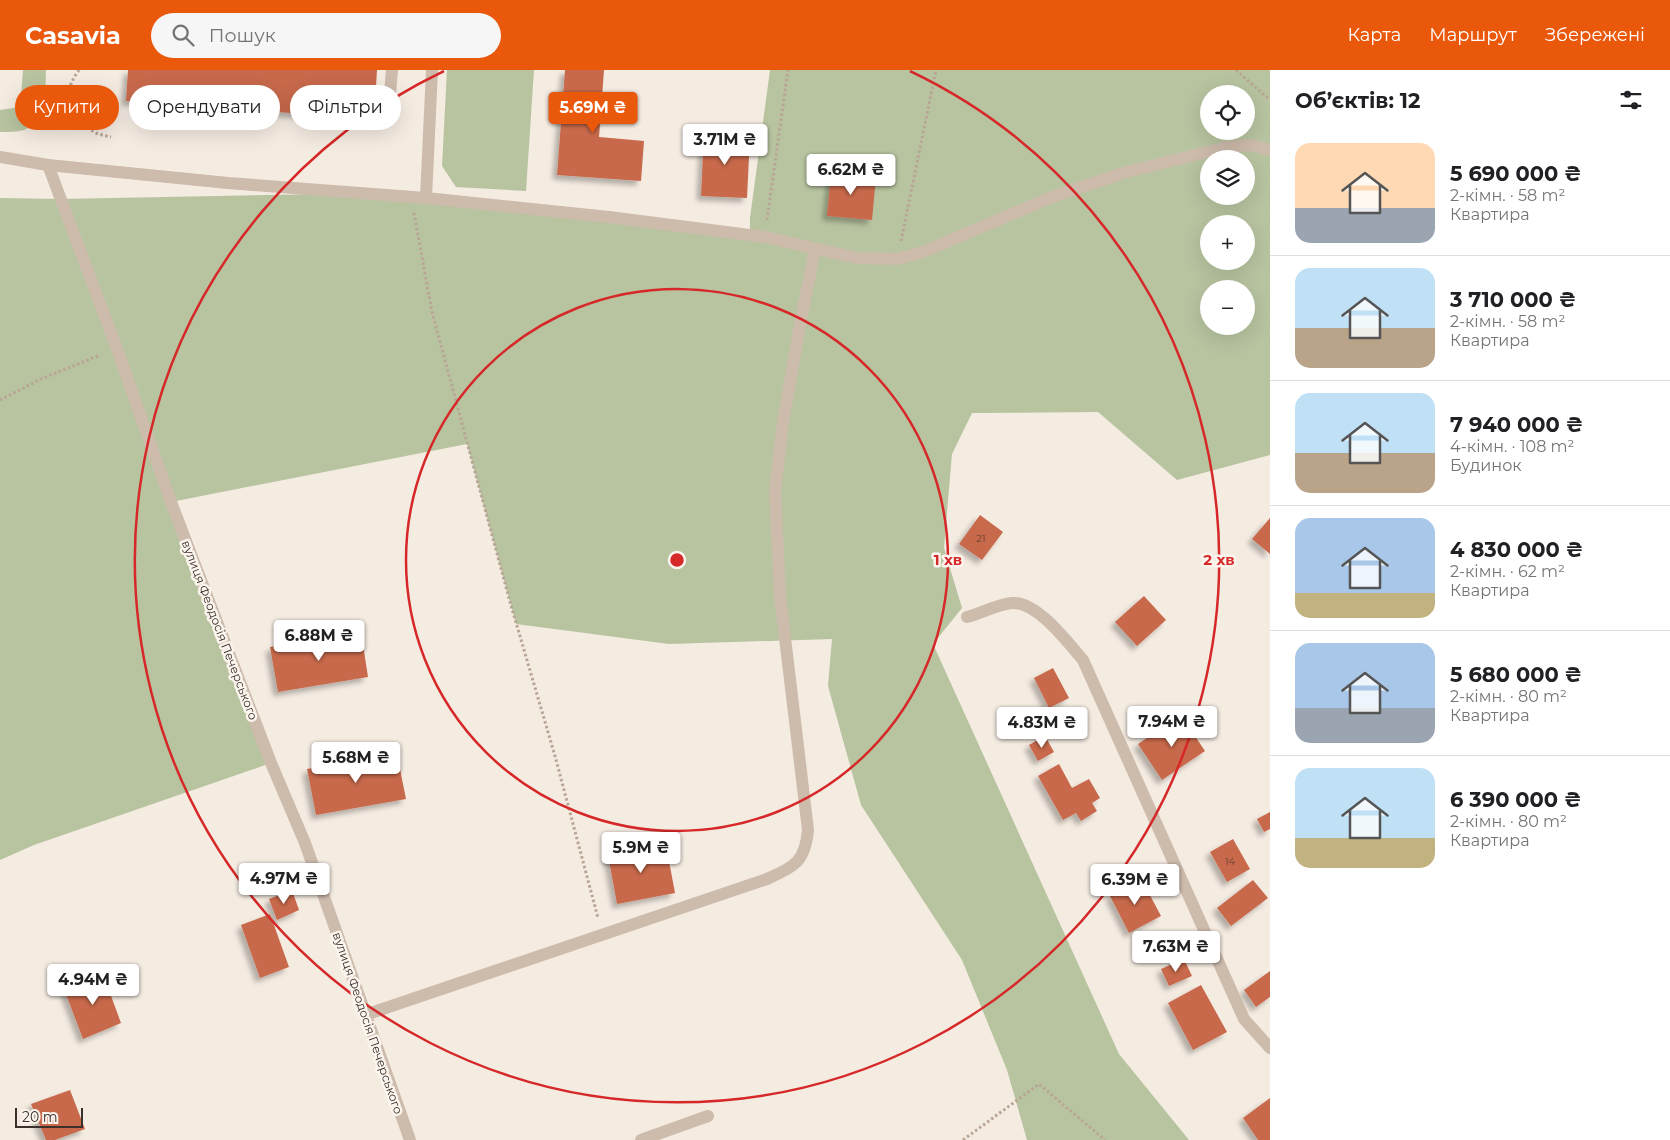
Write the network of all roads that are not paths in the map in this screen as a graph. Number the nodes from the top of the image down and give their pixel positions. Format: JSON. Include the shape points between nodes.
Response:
{"nodes":[{"id":1,"x":392,"y":70,"type":"edge"},
{"id":2,"x":432,"y":70,"type":"edge"},
{"id":3,"x":391,"y":85,"type":"edge"},
{"id":4,"x":1270,"y":150,"type":"edge"},
{"id":5,"x":0,"y":157,"type":"edge"},
{"id":6,"x":48,"y":165,"type":"junction"},
{"id":7,"x":426,"y":198,"type":"junction"},
{"id":8,"x":815,"y":249,"type":"junction"},
{"id":9,"x":967,"y":617,"type":"dead end"},
{"id":10,"x":365,"y":1014,"type":"junction"},
{"id":11,"x":1270,"y":1048,"type":"edge"},
{"id":12,"x":708,"y":1116,"type":"dead end"},
{"id":13,"x":410,"y":1140,"type":"edge"},
{"id":14,"x":641,"y":1140,"type":"edge"}],
"edges":[{"from":1,"to":3,"type":"street"},
{"from":2,"to":7,"type":"street"},
{"from":4,"to":8,"type":"street","via":[[1250,145],[1227,147],[1123,173],[1052,197],[897,260],[857,258]]},
{"from":5,"to":6,"type":"street"},
{"from":6,"to":7,"type":"street"},
{"from":6,"to":10,"type":"street","name":"вулиця Феодосія Печерського","via":[[171,502],[305,844]]},
{"from":7,"to":8,"type":"street","via":[[765,237]]},
{"from":8,"to":10,"type":"street","via":[[784,414],[775,490],[780,596],[808,830],[807,846],[801,858],[789,869],[767,879]]},
{"from":9,"to":11,"type":"street","via":[[1012,603],[1027,605],[1051,624],[1084,660],[1244,1020]]},
{"from":10,"to":13,"type":"street","name":"вулиця Феодосія Печерського"},
{"from":12,"to":14,"type":"street"}]}
